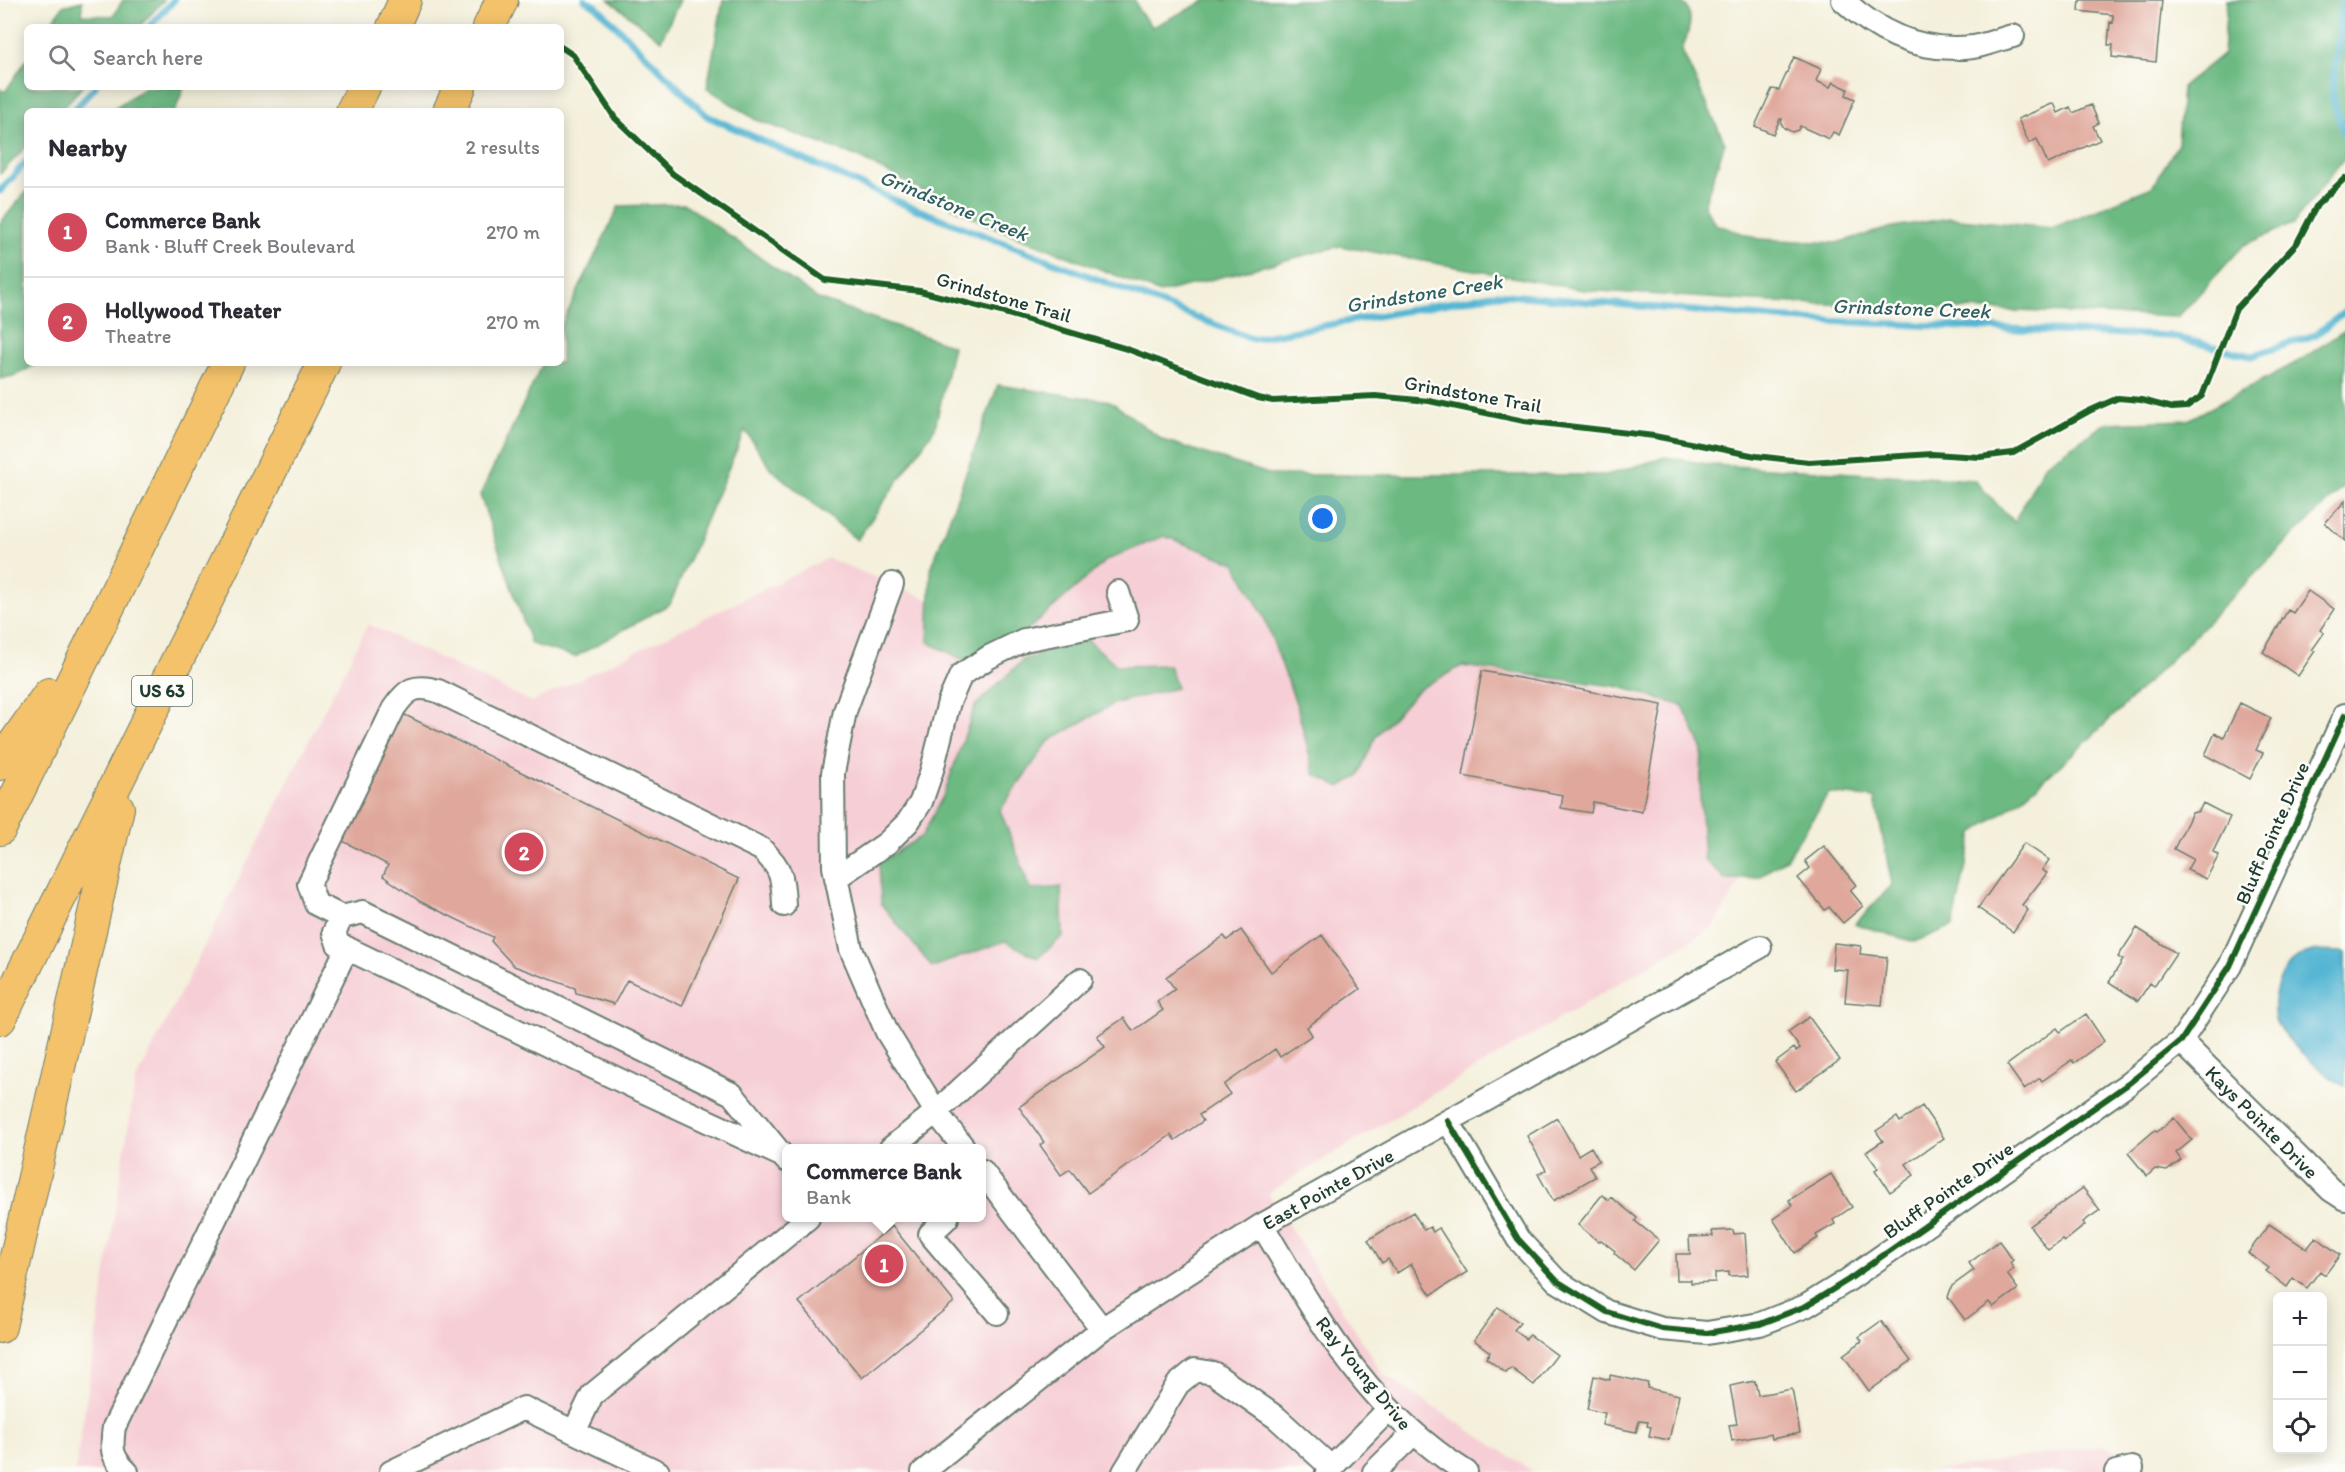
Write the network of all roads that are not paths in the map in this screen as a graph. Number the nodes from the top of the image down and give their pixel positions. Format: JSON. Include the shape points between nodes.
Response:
{"nodes":[{"id":1,"x":405,"y":0,"type":"edge"},
{"id":2,"x":502,"y":0,"type":"edge"},
{"id":3,"x":1843,"y":0,"type":"edge"},
{"id":4,"x":394,"y":24,"type":"edge"},
{"id":5,"x":490,"y":24,"type":"edge"},
{"id":6,"x":2013,"y":36,"type":"dead end"},
{"id":7,"x":362,"y":90,"type":"edge"},
{"id":8,"x":459,"y":90,"type":"edge"},
{"id":9,"x":354,"y":108,"type":"edge"},
{"id":10,"x":450,"y":108,"type":"edge"},
{"id":11,"x":227,"y":366,"type":"edge"},
{"id":12,"x":323,"y":366,"type":"edge"},
{"id":13,"x":892,"y":584,"type":"dead end"},
{"id":14,"x":1118,"y":592,"type":"dead end"},
{"id":15,"x":108,"y":609,"type":"junction"},
{"id":16,"x":2345,"y":715,"type":"edge"},
{"id":17,"x":130,"y":756,"type":"junction"},
{"id":18,"x":0,"y":764,"type":"edge"},
{"id":19,"x":0,"y":829,"type":"edge"},
{"id":20,"x":836,"y":878,"type":"junction"},
{"id":21,"x":784,"y":905,"type":"dead end"},
{"id":22,"x":342,"y":917,"type":"junction"},
{"id":23,"x":1760,"y":947,"type":"dead end"},
{"id":24,"x":347,"y":948,"type":"junction"},
{"id":25,"x":1080,"y":980,"type":"dead end"},
{"id":26,"x":0,"y":1019,"type":"edge"},
{"id":27,"x":2181,"y":1041,"type":"junction"},
{"id":28,"x":936,"y":1112,"type":"junction"},
{"id":29,"x":1448,"y":1121,"type":"junction"},
{"id":30,"x":897,"y":1144,"type":"edge"},
{"id":31,"x":960,"y":1144,"type":"edge"},
{"id":32,"x":782,"y":1156,"type":"edge"},
{"id":33,"x":782,"y":1157,"type":"edge"},
{"id":34,"x":986,"y":1182,"type":"edge"},
{"id":35,"x":2345,"y":1199,"type":"edge"},
{"id":36,"x":803,"y":1222,"type":"edge"},
{"id":37,"x":943,"y":1222,"type":"edge"},
{"id":38,"x":1262,"y":1226,"type":"junction"},
{"id":39,"x":998,"y":1314,"type":"dead end"},
{"id":40,"x":0,"y":1327,"type":"edge"},
{"id":41,"x":1102,"y":1329,"type":"junction"},
{"id":42,"x":1389,"y":1410,"type":"junction"},
{"id":43,"x":574,"y":1432,"type":"junction"},
{"id":44,"x":1413,"y":1434,"type":"junction"},
{"id":45,"x":1330,"y":1470,"type":"edge"},
{"id":46,"x":127,"y":1472,"type":"edge"},
{"id":47,"x":391,"y":1472,"type":"edge"},
{"id":48,"x":658,"y":1472,"type":"edge"},
{"id":49,"x":922,"y":1472,"type":"edge"},
{"id":50,"x":1124,"y":1472,"type":"edge"},
{"id":51,"x":1374,"y":1472,"type":"edge"},
{"id":52,"x":1466,"y":1472,"type":"edge"}],
"edges":[{"from":1,"to":4,"type":"highway"},
{"from":2,"to":5,"type":"highway"},
{"from":3,"to":6,"type":"street","via":[[1861,17],[1893,36],[1929,48],[1974,47]]},
{"from":7,"to":9,"type":"highway"},
{"from":8,"to":10,"type":"highway"},
{"from":11,"to":15,"type":"highway"},
{"from":12,"to":17,"type":"highway","number":"US 63"},
{"from":13,"to":20,"type":"street","via":[[845,711],[833,773]]},
{"from":14,"to":20,"type":"street","via":[[1127,620],[1024,640],[961,675],[949,702],[921,802],[887,843]]},
{"from":15,"to":18,"type":"highway"},
{"from":15,"to":19,"type":"highway"},
{"from":16,"to":27,"type":"street","name":"Bluff Pointe Drive","via":[[2230,966]]},
{"from":17,"to":26,"type":"highway","number":"US 63"},
{"from":17,"to":40,"type":"highway"},
{"from":20,"to":28,"type":"street","via":[[851,949],[887,1032]]},
{"from":21,"to":22,"type":"street","via":[[783,878],[775,861],[762,849],[423,687],[404,693],[394,708],[309,884],[316,904]]},
{"from":22,"to":24,"type":"street","via":[[334,932],[339,944]]},
{"from":22,"to":32,"type":"street","via":[[363,912],[732,1094]]},
{"from":23,"to":29,"type":"street","name":"East Pointe Drive"},
{"from":24,"to":33,"type":"street"},
{"from":24,"to":46,"type":"street","via":[[114,1427],[111,1447],[117,1463]]},
{"from":25,"to":28,"type":"street"},
{"from":27,"to":29,"type":"street","name":"Bluff Pointe Drive","via":[[2128,1084],[1806,1306],[1760,1324],[1707,1332],[1662,1329],[1607,1312],[1557,1281],[1518,1239]]},
{"from":27,"to":35,"type":"street","name":"Kays Pointe Drive","via":[[2331,1190]]},
{"from":28,"to":30,"type":"street"},
{"from":28,"to":31,"type":"street"},
{"from":29,"to":38,"type":"street","name":"East Pointe Drive"},
{"from":34,"to":41,"type":"street"},
{"from":36,"to":43,"type":"street","via":[[592,1395]]},
{"from":37,"to":39,"type":"street","via":[[930,1234]]},
{"from":38,"to":41,"type":"street","name":"East Pointe Drive"},
{"from":38,"to":42,"type":"street","name":"Ray Young Drive","via":[[1329,1337]]},
{"from":41,"to":49,"type":"street","name":"East Pointe Drive"},
{"from":42,"to":44,"type":"street","name":"Ray Young Drive"},
{"from":42,"to":45,"type":"street"},
{"from":43,"to":47,"type":"street","via":[[524,1408]]},
{"from":43,"to":48,"type":"street"},
{"from":44,"to":51,"type":"street"},
{"from":44,"to":52,"type":"street","name":"Ray Young Drive"},
{"from":45,"to":50,"type":"street","via":[[1276,1418],[1213,1373],[1195,1370],[1178,1384]]}]}
